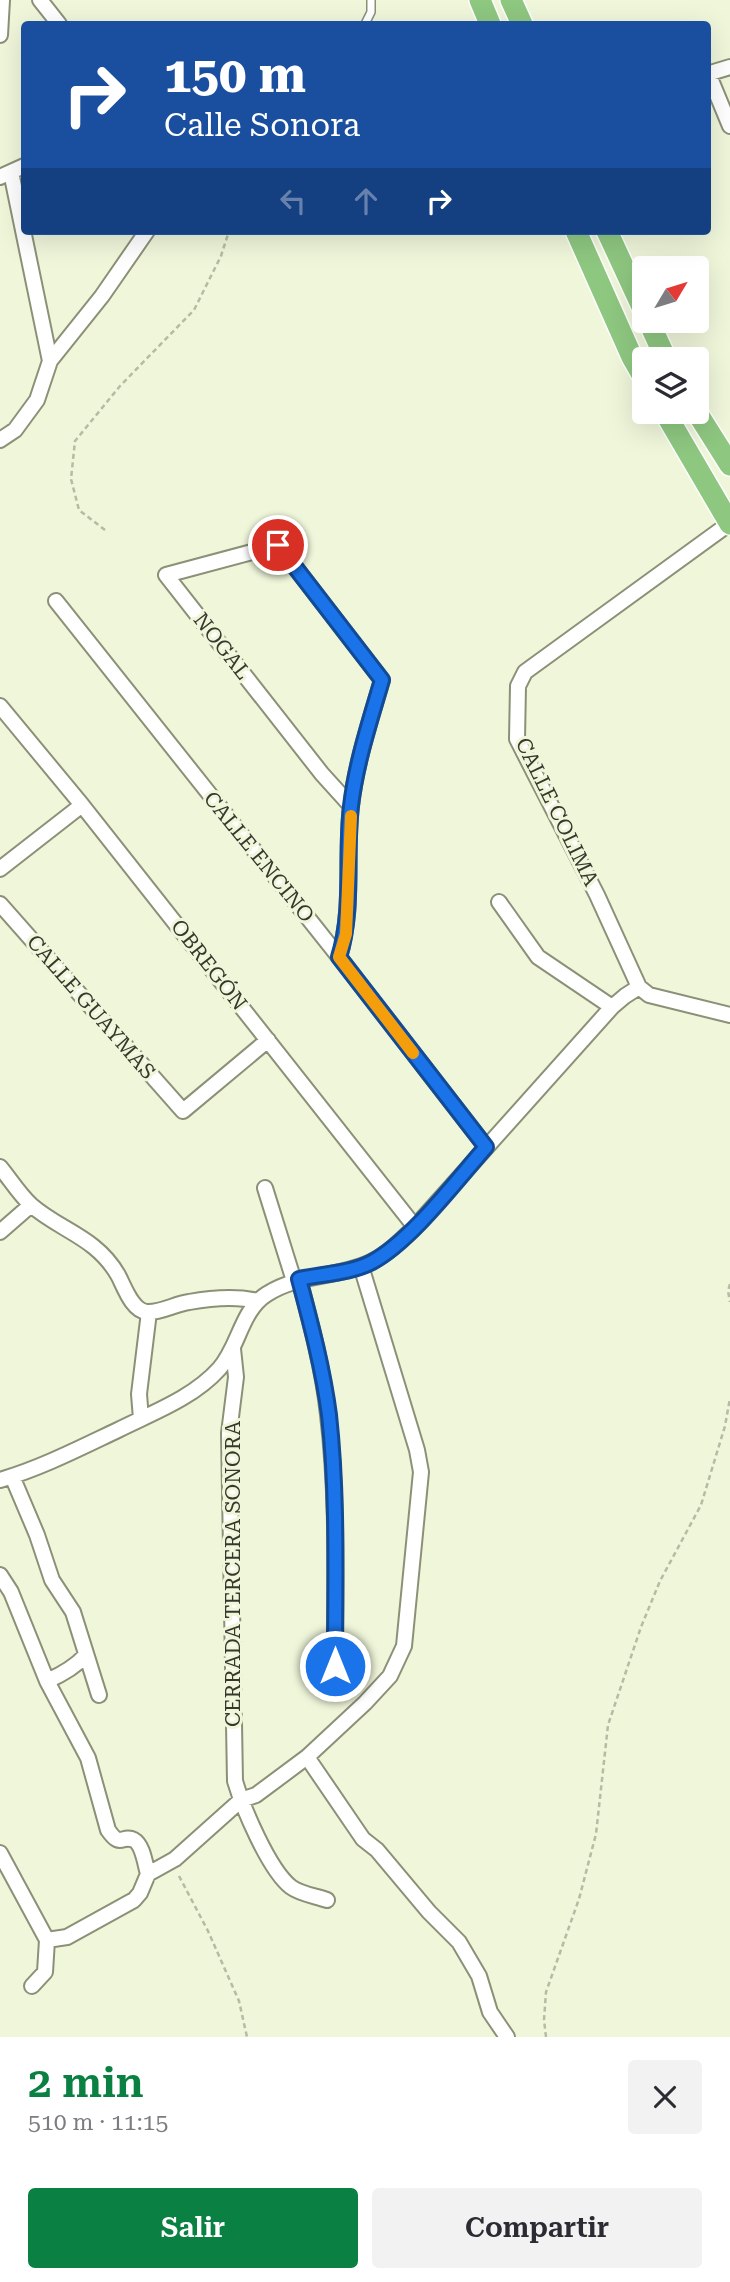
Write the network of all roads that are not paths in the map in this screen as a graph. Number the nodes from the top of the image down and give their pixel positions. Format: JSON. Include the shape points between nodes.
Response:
{"nodes":[{"id":1,"x":2,"y":0,"type":"edge"},
{"id":2,"x":40,"y":0,"type":"edge"},
{"id":3,"x":371,"y":0,"type":"edge"},
{"id":4,"x":480,"y":0,"type":"edge"},
{"id":5,"x":512,"y":0,"type":"edge"},
{"id":6,"x":57,"y":21,"type":"edge"},
{"id":7,"x":366,"y":21,"type":"edge"},
{"id":8,"x":490,"y":21,"type":"edge"},
{"id":9,"x":521,"y":21,"type":"edge"},
{"id":10,"x":0,"y":35,"type":"edge"},
{"id":11,"x":730,"y":66,"type":"edge"},
{"id":12,"x":711,"y":72,"type":"edge"},
{"id":13,"x":711,"y":80,"type":"edge"},
{"id":14,"x":730,"y":126,"type":"edge"},
{"id":15,"x":12,"y":172,"type":"edge"},
{"id":16,"x":21,"y":217,"type":"edge"},
{"id":17,"x":25,"y":235,"type":"edge"},
{"id":18,"x":144,"y":235,"type":"edge"},
{"id":19,"x":578,"y":235,"type":"edge"},
{"id":20,"x":609,"y":235,"type":"edge"},
{"id":21,"x":632,"y":285,"type":"edge"},
{"id":22,"x":632,"y":357,"type":"edge"},
{"id":23,"x":50,"y":361,"type":"junction"},
{"id":24,"x":672,"y":424,"type":"edge"},
{"id":25,"x":704,"y":424,"type":"edge"},
{"id":26,"x":0,"y":440,"type":"edge"},
{"id":27,"x":730,"y":465,"type":"edge"},
{"id":28,"x":730,"y":524,"type":"edge"},
{"id":29,"x":56,"y":601,"type":"dead end"},
{"id":30,"x":0,"y":706,"type":"edge"},
{"id":31,"x":82,"y":805,"type":"junction"},
{"id":32,"x":351,"y":806,"type":"junction"},
{"id":33,"x":0,"y":869,"type":"edge"},
{"id":34,"x":499,"y":902,"type":"dead end"},
{"id":35,"x":0,"y":904,"type":"edge"},
{"id":36,"x":339,"y":957,"type":"junction"},
{"id":37,"x":639,"y":987,"type":"junction"},
{"id":38,"x":612,"y":1007,"type":"junction"},
{"id":39,"x":730,"y":1014,"type":"edge"},
{"id":40,"x":268,"y":1040,"type":"junction"},
{"id":41,"x":486,"y":1147,"type":"junction"},
{"id":42,"x":0,"y":1167,"type":"edge"},
{"id":43,"x":265,"y":1188,"type":"dead end"},
{"id":44,"x":31,"y":1205,"type":"junction"},
{"id":45,"x":415,"y":1227,"type":"junction"},
{"id":46,"x":0,"y":1232,"type":"edge"},
{"id":47,"x":361,"y":1266,"type":"junction"},
{"id":48,"x":297,"y":1280,"type":"junction"},
{"id":49,"x":258,"y":1301,"type":"junction"},
{"id":50,"x":146,"y":1312,"type":"junction"},
{"id":51,"x":233,"y":1349,"type":"junction"},
{"id":52,"x":141,"y":1419,"type":"junction"},
{"id":53,"x":6,"y":1478,"type":"edge"},
{"id":54,"x":0,"y":1575,"type":"edge"},
{"id":55,"x":86,"y":1655,"type":"junction"},
{"id":56,"x":335,"y":1666,"type":"dead end"},
{"id":57,"x":47,"y":1681,"type":"junction"},
{"id":58,"x":99,"y":1695,"type":"dead end"},
{"id":59,"x":307,"y":1757,"type":"junction"},
{"id":60,"x":240,"y":1800,"type":"junction"},
{"id":61,"x":0,"y":1853,"type":"edge"},
{"id":62,"x":148,"y":1874,"type":"junction"},
{"id":63,"x":327,"y":1900,"type":"dead end"},
{"id":64,"x":47,"y":1940,"type":"junction"},
{"id":65,"x":32,"y":1986,"type":"dead end"},
{"id":66,"x":507,"y":2037,"type":"edge"}],
"edges":[{"from":1,"to":10,"type":"street"},
{"from":2,"to":6,"type":"street"},
{"from":3,"to":7,"type":"lane"},
{"from":4,"to":8,"type":"main road"},
{"from":5,"to":9,"type":"main road"},
{"from":11,"to":12,"type":"street"},
{"from":13,"to":14,"type":"street"},
{"from":15,"to":16,"type":"street"},
{"from":17,"to":23,"type":"street"},
{"from":18,"to":23,"type":"street"},
{"from":19,"to":22,"type":"main road"},
{"from":20,"to":21,"type":"main road"},
{"from":23,"to":26,"type":"street","via":[[37,400],[15,430]]},
{"from":24,"to":28,"type":"main road"},
{"from":25,"to":27,"type":"main road"},
{"from":28,"to":37,"type":"street","name":"CALLE COLIMA","via":[[525,672],[519,686],[517,739]]},
{"from":29,"to":36,"type":"street","name":"CALLE ENCINO"},
{"from":30,"to":31,"type":"street","name":"OBREGÓN"},
{"from":31,"to":33,"type":"street"},
{"from":31,"to":40,"type":"street","name":"OBREGÓN"},
{"from":32,"to":32,"type":"street","name":"NOGAL","via":[[382,680],[278,545],[166,575]]},
{"from":32,"to":36,"type":"street","via":[[346,934]]},
{"from":34,"to":38,"type":"street","via":[[538,957]]},
{"from":35,"to":40,"type":"street","name":"CALLE GUAYMAS","via":[[183,1111]]},
{"from":36,"to":41,"type":"street","name":"CALLE ENCINO"},
{"from":37,"to":38,"type":"street"},
{"from":37,"to":39,"type":"street","via":[[649,995]]},
{"from":38,"to":41,"type":"street"},
{"from":40,"to":45,"type":"street","name":"OBREGÓN"},
{"from":41,"to":45,"type":"street"},
{"from":42,"to":44,"type":"street"},
{"from":43,"to":48,"type":"street"},
{"from":44,"to":46,"type":"street"},
{"from":44,"to":50,"type":"street","via":[[101,1253],[134,1304]]},
{"from":45,"to":47,"type":"street","via":[[386,1253]]},
{"from":47,"to":48,"type":"street"},
{"from":47,"to":59,"type":"street","via":[[421,1472],[404,1646],[390,1676]]},
{"from":48,"to":49,"type":"street"},
{"from":48,"to":56,"type":"street","via":[[318,1348],[328,1415],[334,1484]]},
{"from":49,"to":50,"type":"street","via":[[243,1297],[189,1302]]},
{"from":49,"to":51,"type":"street"},
{"from":50,"to":52,"type":"street"},
{"from":51,"to":52,"type":"street","via":[[209,1380]]},
{"from":51,"to":60,"type":"street","name":"CERRADA TERCERA SONORA","via":[[231,1592],[235,1781]]},
{"from":52,"to":53,"type":"street"},
{"from":53,"to":55,"type":"street","via":[[37,1535],[51,1580],[73,1612]]},
{"from":54,"to":57,"type":"street"},
{"from":55,"to":57,"type":"street","via":[[70,1670]]},
{"from":55,"to":58,"type":"street"},
{"from":57,"to":62,"type":"street","via":[[88,1758],[108,1830],[114,1839],[135,1841]]},
{"from":59,"to":60,"type":"street","via":[[256,1796]]},
{"from":59,"to":66,"type":"street","via":[[363,1839],[459,1942],[479,1976],[490,2012]]},
{"from":60,"to":62,"type":"street","via":[[175,1859]]},
{"from":60,"to":63,"type":"street","name":"CERRADA TERCERA SONORA","via":[[277,1872],[292,1888]]},
{"from":61,"to":64,"type":"street"},
{"from":62,"to":64,"type":"street","via":[[134,1900],[67,1937]]},
{"from":64,"to":65,"type":"street","via":[[45,1972]]}]}
